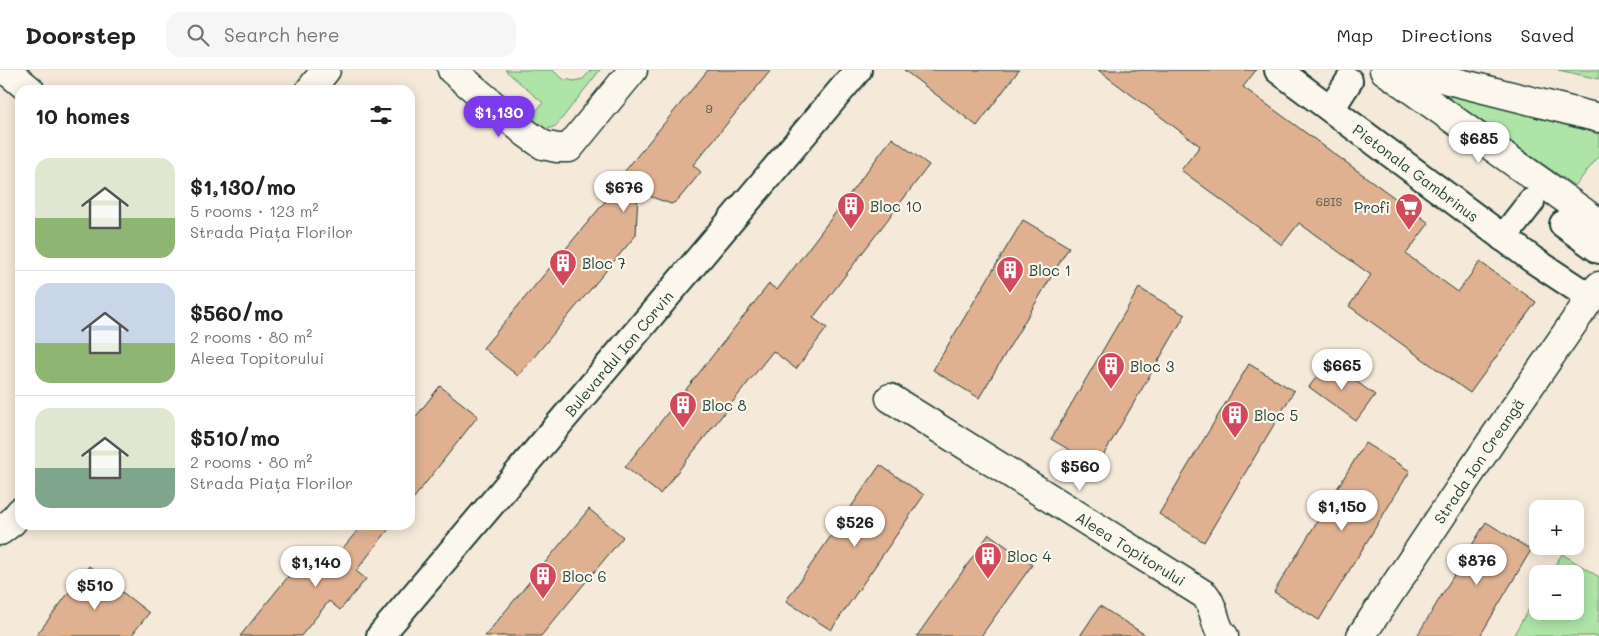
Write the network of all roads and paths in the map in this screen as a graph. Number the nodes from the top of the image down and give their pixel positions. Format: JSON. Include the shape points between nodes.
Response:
{"nodes":[{"id":1,"x":6,"y":70,"type":"edge"},
{"id":2,"x":326,"y":70,"type":"edge"},
{"id":3,"x":452,"y":70,"type":"edge"},
{"id":4,"x":633,"y":70,"type":"edge"},
{"id":5,"x":858,"y":70,"type":"edge"},
{"id":6,"x":1278,"y":70,"type":"edge"},
{"id":7,"x":1384,"y":70,"type":"edge"},
{"id":8,"x":1416,"y":70,"type":"edge"},
{"id":9,"x":1349,"y":81,"type":"dead end"},
{"id":10,"x":24,"y":85,"type":"edge"},
{"id":11,"x":314,"y":85,"type":"edge"},
{"id":12,"x":1331,"y":109,"type":"junction"},
{"id":13,"x":1599,"y":118,"type":"edge"},
{"id":14,"x":1531,"y":202,"type":"dead end"},
{"id":15,"x":1599,"y":223,"type":"edge"},
{"id":16,"x":1563,"y":224,"type":"dead end"},
{"id":17,"x":1503,"y":238,"type":"junction"},
{"id":18,"x":1599,"y":250,"type":"edge"},
{"id":19,"x":1595,"y":292,"type":"edge"},
{"id":20,"x":890,"y":398,"type":"dead end"},
{"id":21,"x":15,"y":518,"type":"edge"},
{"id":22,"x":0,"y":531,"type":"edge"},
{"id":23,"x":380,"y":636,"type":"edge"},
{"id":24,"x":1224,"y":636,"type":"edge"},
{"id":25,"x":1361,"y":636,"type":"edge"}],
"edges":[{"from":1,"to":10,"type":"street"},
{"from":2,"to":11,"type":"street"},
{"from":3,"to":4,"type":"street","via":[[526,133],[543,145],[557,148],[569,148]]},
{"from":5,"to":23,"type":"street","name":"Bulevardul Ion Corvin"},
{"from":6,"to":12,"type":"street","name":"Pietonala Gambrinus"},
{"from":7,"to":15,"type":"street"},
{"from":8,"to":13,"type":"street"},
{"from":9,"to":12,"type":"street"},
{"from":12,"to":17,"type":"street","name":"Pietonala Gambrinus"},
{"from":14,"to":17,"type":"street"},
{"from":16,"to":18,"type":"street"},
{"from":17,"to":19,"type":"street","name":"Pietonala Gambrinus","via":[[1532,259]]},
{"from":19,"to":25,"type":"street","name":"Strada Ion Creangă"},
{"from":20,"to":24,"type":"street","name":"Aleea Topitorului","via":[[1205,595],[1211,601],[1217,625]]},
{"from":21,"to":22,"type":"street"}]}
